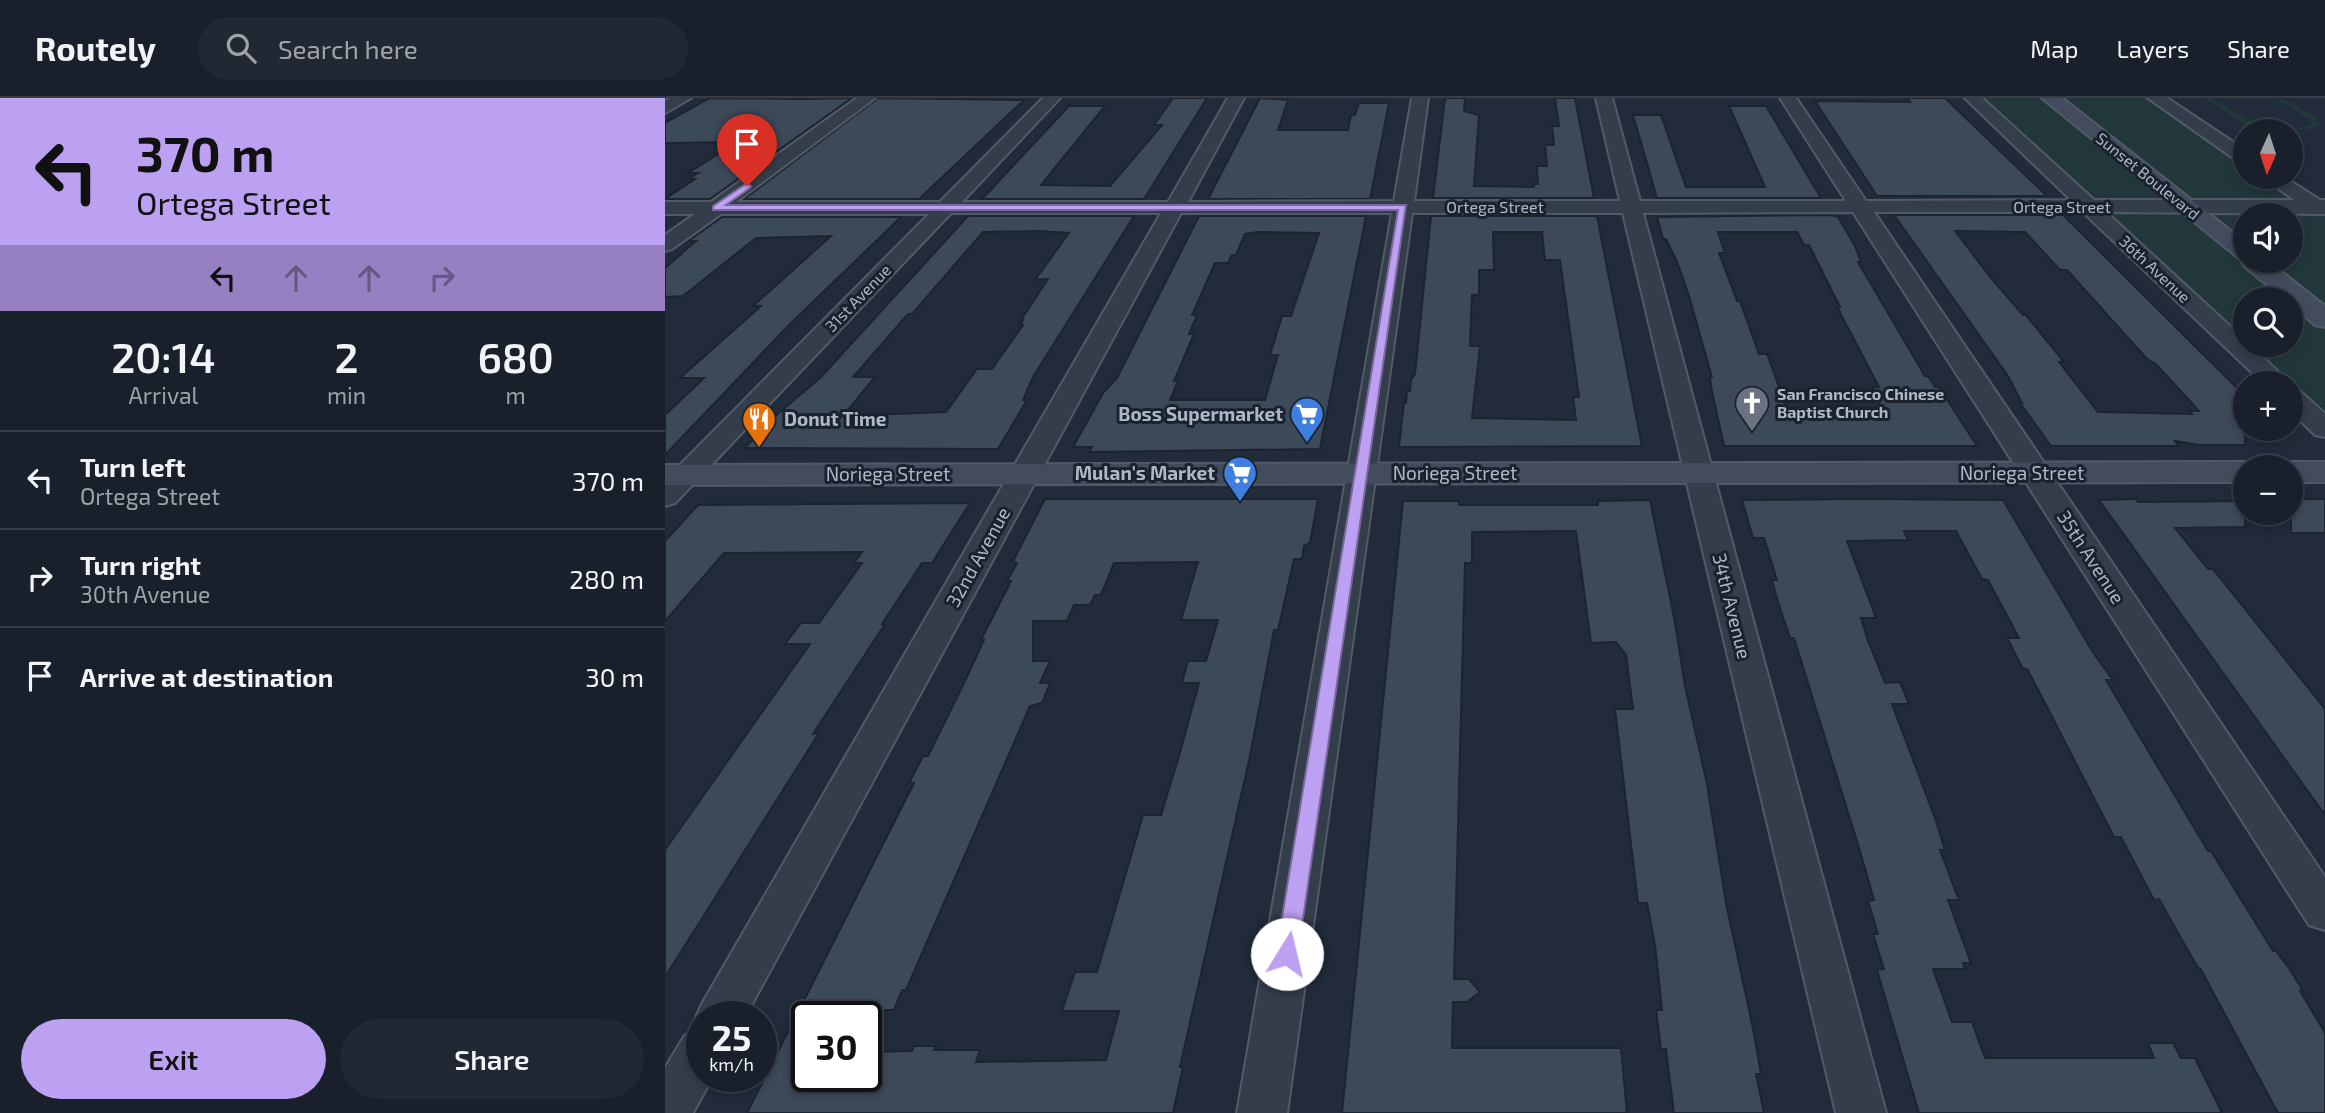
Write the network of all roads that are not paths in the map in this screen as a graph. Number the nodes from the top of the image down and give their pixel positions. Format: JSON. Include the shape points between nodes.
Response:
{"nodes":[{"id":1,"x":683,"y":98,"type":"edge"},
{"id":2,"x":867,"y":98,"type":"edge"},
{"id":3,"x":1052,"y":98,"type":"edge"},
{"id":4,"x":1236,"y":98,"type":"edge"},
{"id":5,"x":1420,"y":98,"type":"edge"},
{"id":6,"x":1604,"y":98,"type":"edge"},
{"id":7,"x":1789,"y":98,"type":"edge"},
{"id":8,"x":1973,"y":98,"type":"edge"},
{"id":9,"x":2051,"y":98,"type":"edge"},
{"id":10,"x":2078,"y":98,"type":"edge"},
{"id":11,"x":2156,"y":98,"type":"edge"},
{"id":12,"x":665,"y":108,"type":"edge"},
{"id":13,"x":2233,"y":150,"type":"edge"},
{"id":14,"x":2291,"y":189,"type":"edge"},
{"id":15,"x":2088,"y":206,"type":"junction"},
{"id":16,"x":2186,"y":206,"type":"junction"},
{"id":17,"x":2219,"y":206,"type":"junction"},
{"id":18,"x":1403,"y":207,"type":"junction"},
{"id":19,"x":1632,"y":207,"type":"junction"},
{"id":20,"x":1860,"y":207,"type":"junction"},
{"id":21,"x":665,"y":208,"type":"edge"},
{"id":22,"x":716,"y":208,"type":"junction"},
{"id":23,"x":946,"y":208,"type":"junction"},
{"id":24,"x":1174,"y":208,"type":"junction"},
{"id":25,"x":2322,"y":208,"type":"edge"},
{"id":26,"x":2233,"y":217,"type":"edge"},
{"id":27,"x":2233,"y":244,"type":"edge"},
{"id":28,"x":665,"y":245,"type":"edge"},
{"id":29,"x":2303,"y":272,"type":"edge"},
{"id":30,"x":2268,"y":273,"type":"edge"},
{"id":31,"x":2325,"y":288,"type":"edge"},
{"id":32,"x":2325,"y":319,"type":"edge"},
{"id":33,"x":2264,"y":371,"type":"edge"},
{"id":34,"x":2303,"y":408,"type":"edge"},
{"id":35,"x":2325,"y":429,"type":"edge"},
{"id":36,"x":2036,"y":472,"type":"junction"},
{"id":37,"x":2233,"y":472,"type":"edge"},
{"id":38,"x":2303,"y":472,"type":"edge"},
{"id":39,"x":2325,"y":472,"type":"edge"},
{"id":40,"x":1699,"y":473,"type":"junction"},
{"id":41,"x":1025,"y":474,"type":"junction"},
{"id":42,"x":1362,"y":474,"type":"junction"},
{"id":43,"x":672,"y":482,"type":"edge"},
{"id":44,"x":2325,"y":912,"type":"edge"},
{"id":45,"x":729,"y":1001,"type":"edge"},
{"id":46,"x":686,"y":1078,"type":"edge"},
{"id":47,"x":666,"y":1113,"type":"edge"},
{"id":48,"x":1262,"y":1113,"type":"edge"},
{"id":49,"x":1861,"y":1113,"type":"edge"}],
"edges":[{"from":1,"to":12,"type":"street"},
{"from":2,"to":22,"type":"street"},
{"from":3,"to":23,"type":"street","name":"31st Avenue"},
{"from":4,"to":24,"type":"street","name":"32nd Avenue"},
{"from":5,"to":18,"type":"street"},
{"from":6,"to":19,"type":"street","name":"34th Avenue"},
{"from":7,"to":20,"type":"street","name":"35th Avenue"},
{"from":8,"to":15,"type":"street","name":"36th Avenue"},
{"from":9,"to":16,"type":"main road","name":"Sunset Boulevard"},
{"from":10,"to":17,"type":"main road","name":"Sunset Boulevard"},
{"from":11,"to":13,"type":"street"},
{"from":14,"to":25,"type":"street"},
{"from":15,"to":16,"type":"street","name":"Ortega Street"},
{"from":15,"to":20,"type":"street","name":"Ortega Street"},
{"from":15,"to":33,"type":"street","name":"36th Avenue"},
{"from":16,"to":17,"type":"street","name":"Ortega Street"},
{"from":16,"to":27,"type":"main road","name":"Sunset Boulevard"},
{"from":17,"to":25,"type":"street","name":"Ortega Street"},
{"from":17,"to":26,"type":"main road","name":"Sunset Boulevard"},
{"from":18,"to":19,"type":"street","name":"Ortega Street"},
{"from":18,"to":24,"type":"street","name":"Ortega Street"},
{"from":18,"to":42,"type":"street"},
{"from":19,"to":20,"type":"street","name":"Ortega Street"},
{"from":19,"to":40,"type":"street","name":"34th Avenue"},
{"from":20,"to":36,"type":"street","name":"35th Avenue"},
{"from":21,"to":22,"type":"street","name":"Ortega Street"},
{"from":22,"to":23,"type":"street","name":"Ortega Street"},
{"from":22,"to":28,"type":"street"},
{"from":23,"to":24,"type":"street","name":"Ortega Street"},
{"from":23,"to":43,"type":"street","name":"31st Avenue"},
{"from":24,"to":41,"type":"street","name":"32nd Avenue"},
{"from":29,"to":31,"type":"main road"},
{"from":30,"to":32,"type":"main road"},
{"from":34,"to":35,"type":"street"},
{"from":36,"to":37,"type":"main road","name":"Noriega Street"},
{"from":36,"to":40,"type":"main road","name":"Noriega Street"},
{"from":36,"to":44,"type":"street","name":"35th Avenue"},
{"from":38,"to":39,"type":"main road"},
{"from":40,"to":42,"type":"main road","name":"Noriega Street"},
{"from":40,"to":49,"type":"street","name":"34th Avenue"},
{"from":41,"to":42,"type":"main road","name":"Noriega Street"},
{"from":41,"to":43,"type":"main road","name":"Noriega Street"},
{"from":41,"to":45,"type":"street","name":"32nd Avenue"},
{"from":42,"to":48,"type":"street"},
{"from":46,"to":47,"type":"street"}]}
